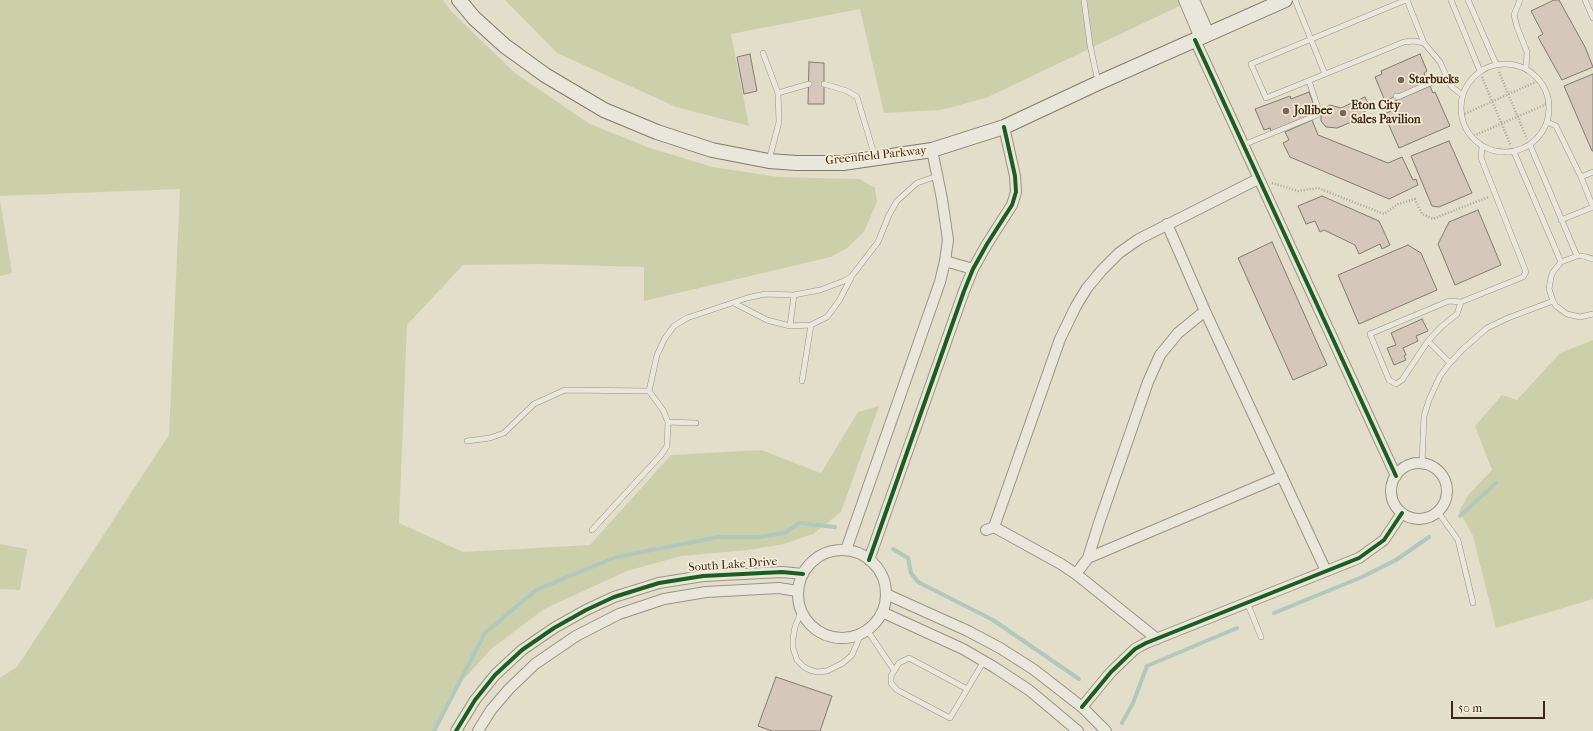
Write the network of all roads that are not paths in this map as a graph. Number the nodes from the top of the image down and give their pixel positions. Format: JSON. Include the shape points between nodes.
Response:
{"nodes":[{"id":1,"x":459,"y":0,"type":"edge"},
{"id":2,"x":1084,"y":0,"type":"edge"},
{"id":3,"x":1184,"y":0,"type":"edge"},
{"id":4,"x":1194,"y":0,"type":"edge"},
{"id":5,"x":1285,"y":0,"type":"edge"},
{"id":6,"x":1295,"y":0,"type":"edge"},
{"id":7,"x":1407,"y":0,"type":"edge"},
{"id":8,"x":1451,"y":0,"type":"edge"},
{"id":9,"x":1468,"y":0,"type":"edge"},
{"id":10,"x":1585,"y":0,"type":"edge"},
{"id":11,"x":1518,"y":1,"type":"edge"},
{"id":12,"x":1593,"y":18,"type":"edge"},
{"id":13,"x":1201,"y":37,"type":"junction"},
{"id":14,"x":1311,"y":38,"type":"junction"},
{"id":15,"x":1424,"y":43,"type":"junction"},
{"id":16,"x":763,"y":53,"type":"dead end"},
{"id":17,"x":1496,"y":64,"type":"junction"},
{"id":18,"x":1526,"y":68,"type":"junction"},
{"id":19,"x":1480,"y":71,"type":"junction"},
{"id":20,"x":1326,"y":74,"type":"junction"},
{"id":21,"x":1446,"y":76,"type":"junction"},
{"id":22,"x":1308,"y":81,"type":"junction"},
{"id":23,"x":1098,"y":83,"type":"junction"},
{"id":24,"x":808,"y":84,"type":"dead end"},
{"id":25,"x":824,"y":84,"type":"dead end"},
{"id":26,"x":778,"y":93,"type":"junction"},
{"id":27,"x":1462,"y":94,"type":"junction"},
{"id":28,"x":1396,"y":96,"type":"dead end"},
{"id":29,"x":1547,"y":122,"type":"junction"},
{"id":30,"x":1004,"y":127,"type":"junction"},
{"id":31,"x":1243,"y":144,"type":"junction"},
{"id":32,"x":1530,"y":145,"type":"junction"},
{"id":33,"x":1482,"y":147,"type":"junction"},
{"id":34,"x":932,"y":150,"type":"junction"},
{"id":35,"x":1514,"y":152,"type":"junction"},
{"id":36,"x":876,"y":159,"type":"junction"},
{"id":37,"x":769,"y":161,"type":"junction"},
{"id":38,"x":1593,"y":172,"type":"edge"},
{"id":39,"x":938,"y":176,"type":"junction"},
{"id":40,"x":1581,"y":177,"type":"junction"},
{"id":41,"x":1258,"y":179,"type":"junction"},
{"id":42,"x":1593,"y":207,"type":"edge"},
{"id":43,"x":1561,"y":220,"type":"junction"},
{"id":44,"x":1167,"y":224,"type":"junction"},
{"id":45,"x":1576,"y":256,"type":"junction"},
{"id":46,"x":1593,"y":259,"type":"edge"},
{"id":47,"x":946,"y":261,"type":"junction"},
{"id":48,"x":1561,"y":262,"type":"junction"},
{"id":49,"x":973,"y":269,"type":"junction"},
{"id":50,"x":851,"y":277,"type":"junction"},
{"id":51,"x":794,"y":295,"type":"junction"},
{"id":52,"x":1553,"y":301,"type":"junction"},
{"id":53,"x":1461,"y":302,"type":"junction"},
{"id":54,"x":734,"y":303,"type":"junction"},
{"id":55,"x":1205,"y":311,"type":"junction"},
{"id":56,"x":1593,"y":314,"type":"edge"},
{"id":57,"x":811,"y":325,"type":"junction"},
{"id":58,"x":790,"y":326,"type":"junction"},
{"id":59,"x":1428,"y":341,"type":"junction"},
{"id":60,"x":1450,"y":363,"type":"junction"},
{"id":61,"x":802,"y":381,"type":"dead end"},
{"id":62,"x":649,"y":392,"type":"junction"},
{"id":63,"x":668,"y":422,"type":"junction"},
{"id":64,"x":696,"y":423,"type":"dead end"},
{"id":65,"x":467,"y":441,"type":"dead end"},
{"id":66,"x":1422,"y":463,"type":"junction"},
{"id":67,"x":1282,"y":476,"type":"junction"},
{"id":68,"x":1396,"y":476,"type":"junction"},
{"id":69,"x":1438,"y":512,"type":"junction"},
{"id":70,"x":1402,"y":513,"type":"junction"},
{"id":71,"x":592,"y":530,"type":"dead end"},
{"id":72,"x":846,"y":550,"type":"junction"},
{"id":73,"x":1088,"y":558,"type":"junction"},
{"id":74,"x":869,"y":560,"type":"junction"},
{"id":75,"x":1326,"y":571,"type":"junction"},
{"id":76,"x":802,"y":574,"type":"junction"},
{"id":77,"x":1076,"y":574,"type":"junction"},
{"id":78,"x":797,"y":591,"type":"junction"},
{"id":79,"x":886,"y":594,"type":"junction"},
{"id":80,"x":1247,"y":602,"type":"junction"},
{"id":81,"x":1473,"y":603,"type":"dead end"},
{"id":82,"x":801,"y":612,"type":"junction"},
{"id":83,"x":882,"y":612,"type":"junction"},
{"id":84,"x":864,"y":632,"type":"junction"},
{"id":85,"x":1261,"y":637,"type":"dead end"},
{"id":86,"x":1157,"y":639,"type":"junction"},
{"id":87,"x":984,"y":661,"type":"junction"},
{"id":88,"x":894,"y":670,"type":"junction"},
{"id":89,"x":967,"y":689,"type":"junction"},
{"id":90,"x":1082,"y":707,"type":"junction"},
{"id":91,"x":456,"y":731,"type":"edge"},
{"id":92,"x":478,"y":731,"type":"edge"},
{"id":93,"x":1078,"y":731,"type":"edge"},
{"id":94,"x":1106,"y":731,"type":"edge"}],
"edges":[{"from":1,"to":37,"type":"main road","name":"Greenfield Parkway","via":[[474,18],[505,46],[545,76],[604,110],[657,132],[712,150]]},
{"from":2,"to":23,"type":"lane"},
{"from":3,"to":13,"type":"street"},
{"from":4,"to":13,"type":"street"},
{"from":5,"to":13,"type":"main road","name":"Greenfield Parkway"},
{"from":6,"to":14,"type":"lane"},
{"from":7,"to":14,"type":"lane"},
{"from":7,"to":15,"type":"lane"},
{"from":8,"to":19,"type":"lane"},
{"from":9,"to":17,"type":"lane"},
{"from":10,"to":12,"type":"lane"},
{"from":11,"to":18,"type":"lane","via":[[1514,15],[1527,52]]},
{"from":13,"to":23,"type":"main road","name":"Greenfield Parkway"},
{"from":13,"to":31,"type":"street"},
{"from":14,"to":20,"type":"lane"},
{"from":14,"to":22,"type":"lane","via":[[1251,64],[1266,98]]},
{"from":15,"to":20,"type":"lane","via":[[1404,42]]},
{"from":15,"to":21,"type":"lane","via":[[1440,62]]},
{"from":16,"to":26,"type":"lane"},
{"from":17,"to":18,"type":"lane"},
{"from":17,"to":19,"type":"lane"},
{"from":18,"to":29,"type":"lane","via":[[1540,80],[1549,103]]},
{"from":19,"to":27,"type":"lane","via":[[1470,79]]},
{"from":20,"to":22,"type":"lane"},
{"from":21,"to":27,"type":"lane","via":[[1451,86]]},
{"from":21,"to":28,"type":"lane"},
{"from":22,"to":31,"type":"lane","via":[[1318,114]]},
{"from":23,"to":30,"type":"main road","name":"Greenfield Parkway"},
{"from":24,"to":26,"type":"lane"},
{"from":25,"to":36,"type":"lane","via":[[858,97]]},
{"from":26,"to":37,"type":"lane","via":[[779,122]]},
{"from":27,"to":33,"type":"lane","via":[[1462,115],[1471,137]]},
{"from":29,"to":32,"type":"lane","via":[[1539,137]]},
{"from":29,"to":40,"type":"lane","via":[[1556,126]]},
{"from":30,"to":34,"type":"main road","name":"Greenfield Parkway"},
{"from":30,"to":49,"type":"street","via":[[1016,192],[1012,205]]},
{"from":31,"to":41,"type":"street"},
{"from":32,"to":35,"type":"lane"},
{"from":32,"to":43,"type":"lane"},
{"from":33,"to":35,"type":"lane","via":[[1499,152]]},
{"from":33,"to":53,"type":"lane","via":[[1481,158],[1526,272],[1523,277]]},
{"from":34,"to":36,"type":"main road","name":"Greenfield Parkway"},
{"from":34,"to":39,"type":"street"},
{"from":35,"to":48,"type":"lane"},
{"from":36,"to":37,"type":"main road","name":"Greenfield Parkway","via":[[843,163]]},
{"from":38,"to":40,"type":"lane"},
{"from":39,"to":47,"type":"street","via":[[948,240]]},
{"from":39,"to":50,"type":"lane","via":[[917,183],[897,201],[878,242]]},
{"from":40,"to":42,"type":"lane"},
{"from":41,"to":44,"type":"street"},
{"from":41,"to":68,"type":"street"},
{"from":42,"to":43,"type":"lane"},
{"from":43,"to":45,"type":"lane"},
{"from":44,"to":55,"type":"street"},
{"from":44,"to":77,"type":"street","via":[[1119,253],[1087,288],[1076,306],[1060,339],[990,528]]},
{"from":45,"to":46,"type":"lane"},
{"from":45,"to":48,"type":"lane"},
{"from":47,"to":49,"type":"street"},
{"from":47,"to":72,"type":"street"},
{"from":48,"to":52,"type":"lane","via":[[1551,277],[1549,289]]},
{"from":49,"to":74,"type":"street"},
{"from":50,"to":51,"type":"lane","via":[[820,290]]},
{"from":50,"to":57,"type":"lane","via":[[839,301],[827,317]]},
{"from":51,"to":54,"type":"lane","via":[[765,294]]},
{"from":51,"to":58,"type":"lane"},
{"from":52,"to":56,"type":"lane","via":[[1561,311],[1573,316]]},
{"from":52,"to":60,"type":"lane","via":[[1487,328]]},
{"from":53,"to":59,"type":"lane","via":[[1457,314]]},
{"from":53,"to":59,"type":"lane","via":[[1449,300],[1370,334],[1389,380],[1396,384],[1402,380]]},
{"from":54,"to":58,"type":"lane","via":[[767,320]]},
{"from":54,"to":62,"type":"lane","via":[[687,318],[674,326],[657,355]]},
{"from":55,"to":67,"type":"street"},
{"from":55,"to":73,"type":"street","via":[[1178,333],[1160,355],[1148,382]]},
{"from":57,"to":58,"type":"lane"},
{"from":57,"to":61,"type":"lane"},
{"from":59,"to":60,"type":"lane"},
{"from":60,"to":66,"type":"lane","via":[[1429,400],[1424,416]]},
{"from":62,"to":63,"type":"lane","via":[[663,410]]},
{"from":62,"to":65,"type":"lane","via":[[565,390],[534,404],[504,433]]},
{"from":63,"to":64,"type":"lane"},
{"from":63,"to":71,"type":"lane","via":[[667,446],[661,455]]},
{"from":66,"to":68,"type":"street","via":[[1403,468]]},
{"from":66,"to":69,"type":"street","via":[[1433,466],[1441,473],[1446,483],[1448,494]]},
{"from":67,"to":73,"type":"street"},
{"from":67,"to":75,"type":"street"},
{"from":68,"to":70,"type":"street","via":[[1391,495]]},
{"from":69,"to":70,"type":"street","via":[[1420,519]]},
{"from":69,"to":81,"type":"lane","via":[[1458,540]]},
{"from":70,"to":75,"type":"street","via":[[1384,540],[1359,558]]},
{"from":72,"to":74,"type":"street"},
{"from":72,"to":76,"type":"street","via":[[832,551],[820,556],[809,564]]},
{"from":73,"to":77,"type":"street"},
{"from":74,"to":79,"type":"street","via":[[878,569],[884,581]]},
{"from":75,"to":80,"type":"street"},
{"from":76,"to":78,"type":"street"},
{"from":76,"to":91,"type":"street","name":"South Lake Drive","via":[[782,572],[703,576],[659,583],[614,597],[554,628],[522,650],[495,675]]},
{"from":77,"to":86,"type":"street"},
{"from":78,"to":82,"type":"street"},
{"from":78,"to":92,"type":"street","name":"South Lake Drive","via":[[779,588],[706,592],[664,599],[619,614],[576,636],[535,664],[491,710]]},
{"from":79,"to":83,"type":"street"},
{"from":79,"to":90,"type":"street","via":[[1000,648],[1033,668]]},
{"from":80,"to":85,"type":"lane"},
{"from":80,"to":86,"type":"street"},
{"from":82,"to":84,"type":"street","via":[[816,630],[826,636],[850,638]]},
{"from":82,"to":84,"type":"lane","via":[[794,632],[793,648],[797,660],[810,670],[827,671],[843,663],[852,655]]},
{"from":83,"to":84,"type":"street","via":[[876,622]]},
{"from":83,"to":87,"type":"street"},
{"from":84,"to":88,"type":"lane"},
{"from":86,"to":90,"type":"street","via":[[1135,649],[1111,672]]},
{"from":87,"to":89,"type":"lane"},
{"from":87,"to":93,"type":"street","via":[[1029,690]]},
{"from":88,"to":89,"type":"lane","via":[[899,663],[909,658]]},
{"from":88,"to":89,"type":"lane","via":[[891,684],[950,718]]},
{"from":90,"to":94,"type":"street"}]}
